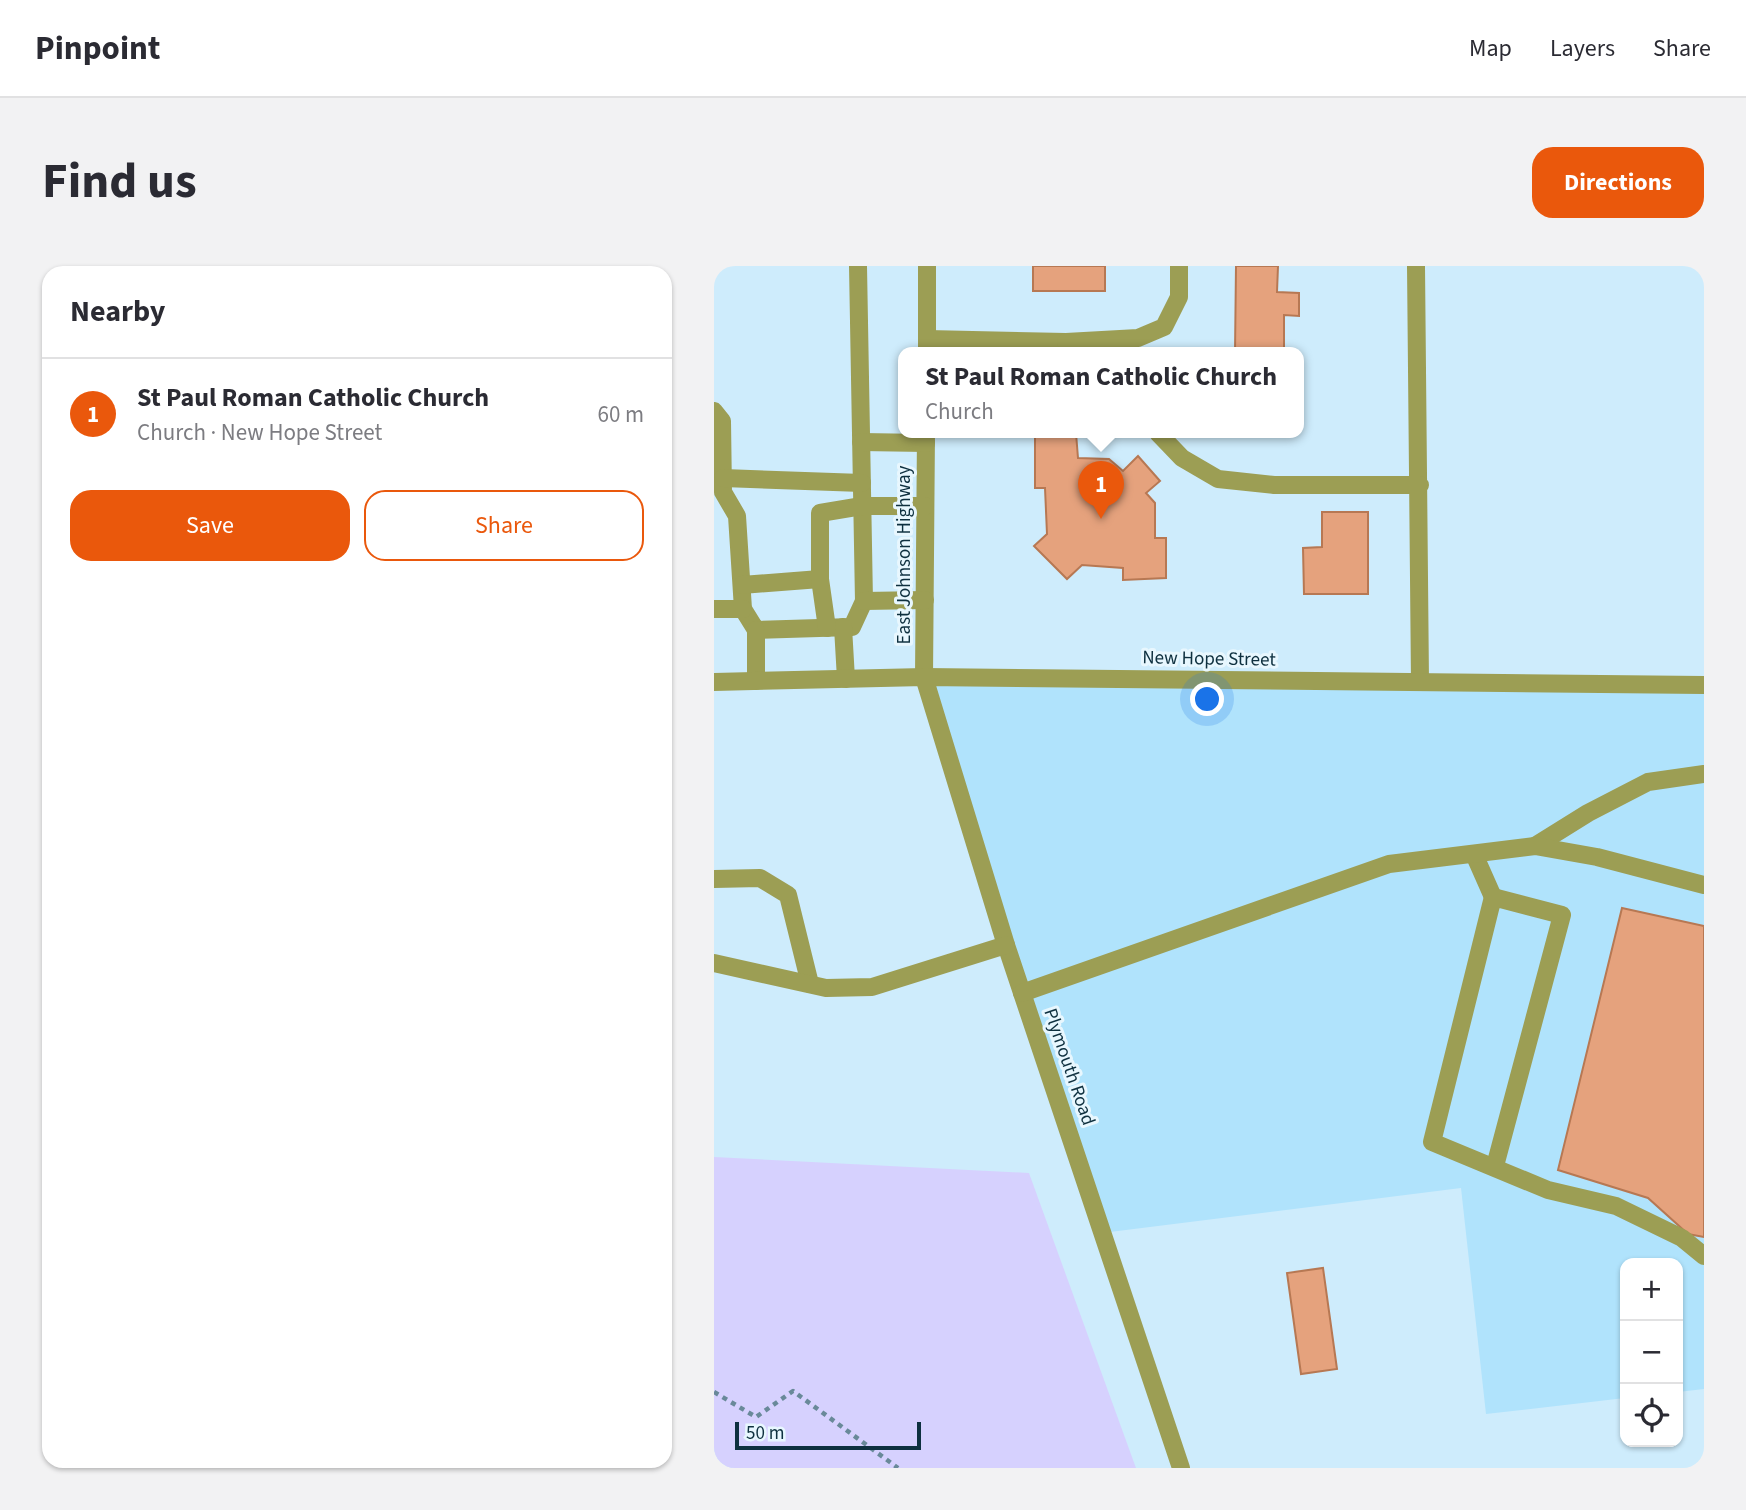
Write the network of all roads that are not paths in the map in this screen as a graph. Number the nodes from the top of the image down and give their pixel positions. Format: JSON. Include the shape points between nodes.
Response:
{"nodes":[{"id":1,"x":858,"y":266,"type":"edge"},
{"id":2,"x":927,"y":266,"type":"edge"},
{"id":3,"x":1179,"y":266,"type":"edge"},
{"id":4,"x":1416,"y":266,"type":"edge"},
{"id":5,"x":927,"y":346,"type":"edge"},
{"id":6,"x":1071,"y":347,"type":"edge"},
{"id":7,"x":714,"y":411,"type":"edge"},
{"id":8,"x":926,"y":438,"type":"edge"},
{"id":9,"x":1163,"y":438,"type":"edge"},
{"id":10,"x":861,"y":442,"type":"junction"},
{"id":11,"x":723,"y":478,"type":"junction"},
{"id":12,"x":862,"y":483,"type":"junction"},
{"id":13,"x":1420,"y":485,"type":"junction"},
{"id":14,"x":862,"y":506,"type":"junction"},
{"id":15,"x":925,"y":506,"type":"junction"},
{"id":16,"x":820,"y":579,"type":"junction"},
{"id":17,"x":742,"y":585,"type":"junction"},
{"id":18,"x":925,"y":600,"type":"junction"},
{"id":19,"x":864,"y":601,"type":"junction"},
{"id":20,"x":714,"y":609,"type":"edge"},
{"id":21,"x":743,"y":610,"type":"junction"},
{"id":22,"x":835,"y":627,"type":"junction"},
{"id":23,"x":755,"y":630,"type":"junction"},
{"id":24,"x":925,"y":677,"type":"junction"},
{"id":25,"x":846,"y":679,"type":"junction"},
{"id":26,"x":757,"y":681,"type":"junction"},
{"id":27,"x":714,"y":682,"type":"edge"},
{"id":28,"x":1420,"y":682,"type":"junction"},
{"id":29,"x":1704,"y":685,"type":"edge"},
{"id":30,"x":1704,"y":774,"type":"edge"},
{"id":31,"x":1535,"y":846,"type":"junction"},
{"id":32,"x":1474,"y":854,"type":"junction"},
{"id":33,"x":714,"y":879,"type":"edge"},
{"id":34,"x":1704,"y":885,"type":"edge"},
{"id":35,"x":1493,"y":897,"type":"junction"},
{"id":36,"x":1006,"y":945,"type":"junction"},
{"id":37,"x":714,"y":963,"type":"edge"},
{"id":38,"x":810,"y":984,"type":"junction"},
{"id":39,"x":1022,"y":993,"type":"junction"},
{"id":40,"x":1495,"y":1166,"type":"junction"},
{"id":41,"x":1704,"y":1256,"type":"edge"},
{"id":42,"x":1181,"y":1468,"type":"edge"}],
"edges":[{"from":1,"to":10,"type":"street"},
{"from":2,"to":5,"type":"street"},
{"from":3,"to":6,"type":"street","via":[[1180,297],[1164,327],[1138,338]]},
{"from":4,"to":13,"type":"street"},
{"from":5,"to":6,"type":"street"},
{"from":7,"to":11,"type":"street","via":[[722,421]]},
{"from":8,"to":10,"type":"street"},
{"from":8,"to":15,"type":"street","name":"East Johnson Highway"},
{"from":9,"to":13,"type":"street","via":[[1182,458],[1218,479],[1273,485]]},
{"from":10,"to":12,"type":"street"},
{"from":11,"to":12,"type":"street"},
{"from":11,"to":17,"type":"street","via":[[723,492],[737,516]]},
{"from":12,"to":14,"type":"street"},
{"from":13,"to":28,"type":"street"},
{"from":14,"to":15,"type":"street"},
{"from":14,"to":16,"type":"street","via":[[820,513]]},
{"from":14,"to":19,"type":"street"},
{"from":15,"to":18,"type":"street","name":"East Johnson Highway"},
{"from":16,"to":17,"type":"street"},
{"from":16,"to":22,"type":"street"},
{"from":17,"to":21,"type":"street"},
{"from":18,"to":19,"type":"street"},
{"from":18,"to":24,"type":"street","name":"East Johnson Highway"},
{"from":19,"to":22,"type":"street","via":[[852,627]]},
{"from":20,"to":21,"type":"street"},
{"from":21,"to":23,"type":"street"},
{"from":22,"to":23,"type":"street"},
{"from":22,"to":25,"type":"street"},
{"from":23,"to":26,"type":"street"},
{"from":24,"to":25,"type":"street","name":"New Hope Street"},
{"from":24,"to":28,"type":"street","name":"New Hope Street"},
{"from":24,"to":36,"type":"street","name":"Plymouth Road"},
{"from":25,"to":26,"type":"street","name":"New Hope Street"},
{"from":26,"to":27,"type":"street","name":"New Hope Street"},
{"from":28,"to":29,"type":"street","name":"New Hope Street"},
{"from":30,"to":31,"type":"street","via":[[1648,782]]},
{"from":31,"to":32,"type":"street"},
{"from":31,"to":34,"type":"street"},
{"from":32,"to":35,"type":"street"},
{"from":32,"to":39,"type":"street","via":[[1389,864]]},
{"from":33,"to":38,"type":"street","via":[[760,877],[788,895]]},
{"from":35,"to":40,"type":"street","via":[[1432,1142]]},
{"from":35,"to":40,"type":"street","via":[[1562,915]]},
{"from":36,"to":38,"type":"street","via":[[873,987]]},
{"from":36,"to":39,"type":"street","name":"Plymouth Road"},
{"from":37,"to":38,"type":"street"},
{"from":39,"to":42,"type":"street","name":"Plymouth Road"},
{"from":40,"to":41,"type":"street","via":[[1548,1190],[1616,1206],[1682,1238]]}]}
